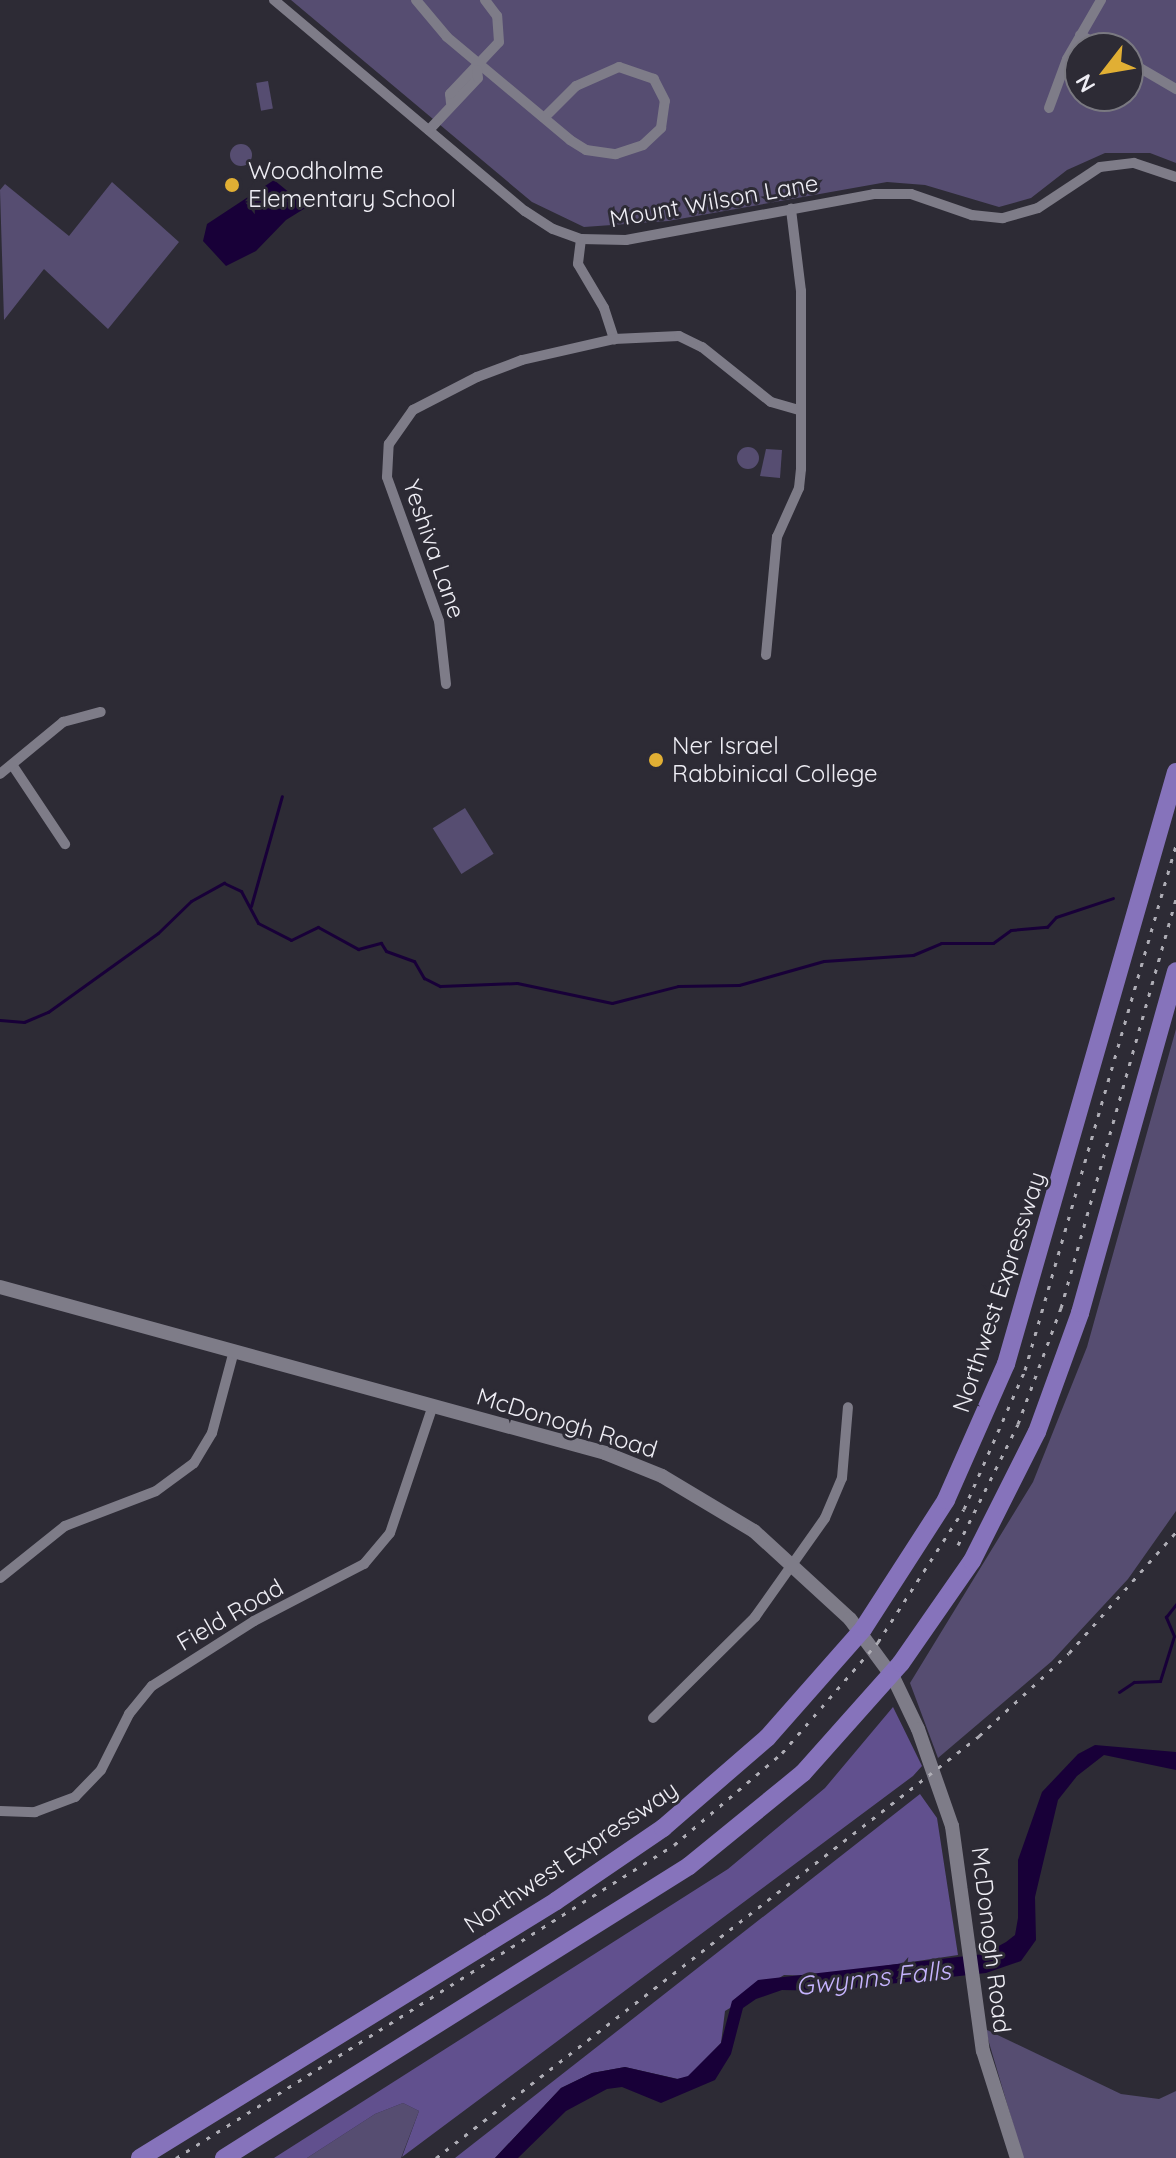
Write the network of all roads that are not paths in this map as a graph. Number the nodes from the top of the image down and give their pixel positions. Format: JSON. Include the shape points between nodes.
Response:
{"nodes":[{"id":1,"x":274,"y":0,"type":"edge"},
{"id":2,"x":485,"y":0,"type":"edge"},
{"id":3,"x":1101,"y":0,"type":"edge"},
{"id":4,"x":422,"y":2,"type":"edge"},
{"id":5,"x":1082,"y":32,"type":"edge"},
{"id":6,"x":480,"y":67,"type":"junction"},
{"id":7,"x":1144,"y":70,"type":"edge"},
{"id":8,"x":1064,"y":73,"type":"edge"},
{"id":9,"x":1176,"y":89,"type":"edge"},
{"id":10,"x":1049,"y":108,"type":"dead end"},
{"id":11,"x":544,"y":118,"type":"junction"},
{"id":12,"x":429,"y":130,"type":"junction"},
{"id":13,"x":1176,"y":177,"type":"edge"},
{"id":14,"x":791,"y":209,"type":"junction"},
{"id":15,"x":581,"y":239,"type":"junction"},
{"id":16,"x":614,"y":339,"type":"junction"},
{"id":17,"x":799,"y":410,"type":"junction"},
{"id":18,"x":766,"y":655,"type":"dead end"},
{"id":19,"x":446,"y":684,"type":"dead end"},
{"id":20,"x":101,"y":712,"type":"dead end"},
{"id":21,"x":13,"y":766,"type":"junction"},
{"id":22,"x":1176,"y":772,"type":"edge"},
{"id":23,"x":0,"y":774,"type":"edge"},
{"id":24,"x":65,"y":844,"type":"dead end"},
{"id":25,"x":1176,"y":971,"type":"edge"},
{"id":26,"x":0,"y":1287,"type":"edge"},
{"id":27,"x":234,"y":1351,"type":"junction"},
{"id":28,"x":433,"y":1405,"type":"junction"},
{"id":29,"x":848,"y":1407,"type":"dead end"},
{"id":30,"x":792,"y":1564,"type":"junction"},
{"id":31,"x":0,"y":1578,"type":"edge"},
{"id":32,"x":653,"y":1718,"type":"dead end"},
{"id":33,"x":0,"y":1811,"type":"edge"},
{"id":34,"x":140,"y":2158,"type":"edge"},
{"id":35,"x":224,"y":2158,"type":"edge"},
{"id":36,"x":1017,"y":2158,"type":"edge"}],
"edges":[{"from":1,"to":12,"type":"street","name":"Mount Wilson Lane"},
{"from":2,"to":6,"type":"street","via":[[497,16],[500,34],[496,49]]},
{"from":3,"to":5,"type":"street"},
{"from":4,"to":6,"type":"street"},
{"from":6,"to":11,"type":"street"},
{"from":6,"to":12,"type":"street","via":[[469,71],[450,94],[451,103]]},
{"from":7,"to":9,"type":"street"},
{"from":8,"to":10,"type":"street"},
{"from":11,"to":11,"type":"street","via":[[586,150],[623,153],[657,133],[665,101],[654,79],[619,67],[576,86]]},
{"from":12,"to":15,"type":"street","name":"Mount Wilson Lane","via":[[539,221]]},
{"from":13,"to":14,"type":"street","name":"Mount Wilson Lane","via":[[1134,163],[1100,167],[1038,208],[1003,218],[900,193]]},
{"from":14,"to":15,"type":"street","name":"Mount Wilson Lane","via":[[626,240]]},
{"from":14,"to":17,"type":"street","via":[[801,291]]},
{"from":15,"to":16,"type":"street","via":[[578,264],[604,308]]},
{"from":16,"to":17,"type":"street","name":"Yeshiva Lane","via":[[679,336],[702,347],[771,402]]},
{"from":16,"to":19,"type":"street","name":"Yeshiva Lane","via":[[499,367],[413,410],[395,432],[387,477],[439,621]]},
{"from":17,"to":18,"type":"street","via":[[799,488],[777,537]]},
{"from":20,"to":21,"type":"street","via":[[63,722]]},
{"from":21,"to":23,"type":"street"},
{"from":21,"to":24,"type":"street"},
{"from":22,"to":34,"type":"highway","name":"Northwest Expressway","via":[[1006,1364],[946,1500],[863,1629],[767,1738],[663,1828],[556,1901]]},
{"from":25,"to":35,"type":"highway","via":[[1080,1313],[1037,1432],[972,1561],[891,1677],[803,1773],[689,1866]]},
{"from":26,"to":27,"type":"main road","name":"McDonogh Road"},
{"from":27,"to":28,"type":"main road","name":"McDonogh Road"},
{"from":27,"to":31,"type":"street","via":[[212,1433],[194,1463],[156,1491],[65,1526]]},
{"from":28,"to":30,"type":"main road","name":"McDonogh Road","via":[[566,1441],[662,1476],[754,1531]]},
{"from":28,"to":33,"type":"street","name":"Field Road","via":[[390,1533],[364,1564],[254,1621],[152,1686],[129,1714],[101,1770],[75,1797],[35,1812]]},
{"from":29,"to":30,"type":"street","via":[[837,1495]]},
{"from":30,"to":32,"type":"street","via":[[755,1617]]},
{"from":30,"to":36,"type":"main road","name":"McDonogh Road","via":[[864,1635],[908,1705],[928,1755],[957,1846],[975,2000],[995,2099]]}]}
